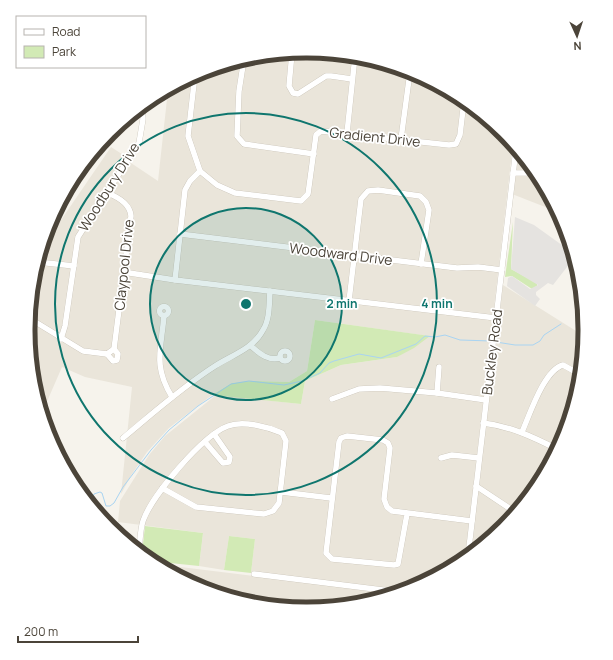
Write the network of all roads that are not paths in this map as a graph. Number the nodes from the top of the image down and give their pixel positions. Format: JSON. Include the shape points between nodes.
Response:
{"nodes":[{"id":1,"x":291,"y":59,"type":"edge"},
{"id":2,"x":354,"y":63,"type":"edge"},
{"id":3,"x":243,"y":66,"type":"edge"},
{"id":4,"x":352,"y":79,"type":"junction"},
{"id":5,"x":409,"y":79,"type":"edge"},
{"id":6,"x":194,"y":83,"type":"edge"},
{"id":7,"x":463,"y":108,"type":"edge"},
{"id":8,"x":143,"y":113,"type":"edge"},
{"id":9,"x":346,"y":133,"type":"junction"},
{"id":10,"x":401,"y":140,"type":"junction"},
{"id":11,"x":314,"y":154,"type":"junction"},
{"id":12,"x":515,"y":156,"type":"edge"},
{"id":13,"x":200,"y":171,"type":"junction"},
{"id":14,"x":513,"y":173,"type":"junction"},
{"id":15,"x":528,"y":173,"type":"edge"},
{"id":16,"x":107,"y":193,"type":"junction"},
{"id":17,"x":180,"y":234,"type":"junction"},
{"id":18,"x":355,"y":256,"type":"junction"},
{"id":19,"x":43,"y":263,"type":"edge"},
{"id":20,"x":421,"y":264,"type":"junction"},
{"id":21,"x":74,"y":266,"type":"junction"},
{"id":22,"x":502,"y":270,"type":"junction"},
{"id":23,"x":123,"y":272,"type":"junction"},
{"id":24,"x":175,"y":280,"type":"junction"},
{"id":25,"x":270,"y":292,"type":"junction"},
{"id":26,"x":349,"y":301,"type":"junction"},
{"id":27,"x":164,"y":316,"type":"dead end"},
{"id":28,"x":496,"y":318,"type":"junction"},
{"id":29,"x":35,"y":322,"type":"edge"},
{"id":30,"x":61,"y":339,"type":"junction"},
{"id":31,"x":251,"y":346,"type":"junction"},
{"id":32,"x":114,"y":349,"type":"junction"},
{"id":33,"x":107,"y":354,"type":"junction"},
{"id":34,"x":280,"y":358,"type":"dead end"},
{"id":35,"x":439,"y":367,"type":"dead end"},
{"id":36,"x":575,"y":372,"type":"edge"},
{"id":37,"x":437,"y":393,"type":"junction"},
{"id":38,"x":172,"y":397,"type":"junction"},
{"id":39,"x":332,"y":399,"type":"dead end"},
{"id":40,"x":486,"y":400,"type":"junction"},
{"id":41,"x":483,"y":423,"type":"junction"},
{"id":42,"x":522,"y":432,"type":"junction"},
{"id":43,"x":214,"y":434,"type":"junction"},
{"id":44,"x":122,"y":438,"type":"dead end"},
{"id":45,"x":205,"y":442,"type":"junction"},
{"id":46,"x":552,"y":446,"type":"edge"},
{"id":47,"x":441,"y":458,"type":"dead end"},
{"id":48,"x":479,"y":458,"type":"junction"},
{"id":49,"x":476,"y":486,"type":"junction"},
{"id":50,"x":162,"y":488,"type":"junction"},
{"id":51,"x":281,"y":492,"type":"junction"},
{"id":52,"x":331,"y":498,"type":"junction"},
{"id":53,"x":511,"y":509,"type":"edge"},
{"id":54,"x":407,"y":514,"type":"junction"},
{"id":55,"x":472,"y":521,"type":"junction"},
{"id":56,"x":140,"y":544,"type":"edge"},
{"id":57,"x":469,"y":547,"type":"edge"},
{"id":58,"x":254,"y":574,"type":"dead end"},
{"id":59,"x":384,"y":590,"type":"edge"}],
"edges":[{"from":1,"to":4,"type":"street","via":[[289,86],[293,93],[298,94],[326,76]]},
{"from":2,"to":4,"type":"street"},
{"from":3,"to":11,"type":"street","via":[[237,136],[244,144]]},
{"from":4,"to":9,"type":"street"},
{"from":5,"to":10,"type":"street"},
{"from":6,"to":13,"type":"street","via":[[188,136]]},
{"from":7,"to":10,"type":"street","name":"Gradient Drive","via":[[460,135],[456,144]]},
{"from":8,"to":16,"type":"street","name":"Woodbury Drive","via":[[139,144]]},
{"from":9,"to":10,"type":"street","name":"Gradient Drive"},
{"from":9,"to":11,"type":"street","name":"Gradient Drive","via":[[321,131],[318,133]]},
{"from":11,"to":13,"type":"street","name":"Gradient Drive","via":[[308,194],[301,201],[235,193],[217,185]]},
{"from":12,"to":14,"type":"street","name":"Buckley Road"},
{"from":13,"to":17,"type":"street","via":[[190,181],[186,190]]},
{"from":14,"to":15,"type":"street"},
{"from":14,"to":22,"type":"street","name":"Buckley Road"},
{"from":16,"to":21,"type":"street","name":"Woodbury Drive","via":[[78,237]]},
{"from":16,"to":23,"type":"street","name":"Claypool Drive","via":[[118,197],[130,212]]},
{"from":17,"to":18,"type":"street","name":"Woodward Drive"},
{"from":17,"to":24,"type":"street"},
{"from":18,"to":20,"type":"street","name":"Woodward Drive"},
{"from":18,"to":20,"type":"street","via":[[361,199],[368,192],[378,190],[420,196],[426,202],[429,210]]},
{"from":18,"to":26,"type":"street"},
{"from":19,"to":21,"type":"street"},
{"from":20,"to":22,"type":"street","name":"Woodward Drive"},
{"from":21,"to":30,"type":"street","name":"Woodbury Drive","via":[[66,326]]},
{"from":22,"to":28,"type":"street","name":"Buckley Road"},
{"from":23,"to":24,"type":"street"},
{"from":23,"to":32,"type":"street","name":"Claypool Drive"},
{"from":24,"to":25,"type":"street"},
{"from":25,"to":26,"type":"street"},
{"from":25,"to":31,"type":"street","via":[[268,320],[264,330]]},
{"from":26,"to":28,"type":"street"},
{"from":27,"to":38,"type":"street","via":[[159,366]]},
{"from":28,"to":40,"type":"street","name":"Buckley Road"},
{"from":29,"to":30,"type":"street","name":"Claypool Drive"},
{"from":30,"to":33,"type":"street","name":"Claypool Drive","via":[[83,351]]},
{"from":31,"to":34,"type":"street","via":[[270,359]]},
{"from":31,"to":38,"type":"street","via":[[214,366]]},
{"from":32,"to":33,"type":"street"},
{"from":32,"to":33,"type":"street","name":"Claypool Drive","via":[[118,354],[117,360],[113,361]]},
{"from":35,"to":37,"type":"street"},
{"from":36,"to":42,"type":"street","via":[[563,365],[553,370]]},
{"from":37,"to":39,"type":"street","via":[[380,388],[359,389]]},
{"from":37,"to":40,"type":"street"},
{"from":38,"to":44,"type":"street"},
{"from":40,"to":41,"type":"street","name":"Buckley Road"},
{"from":41,"to":42,"type":"street"},
{"from":41,"to":48,"type":"street","name":"Buckley Road"},
{"from":42,"to":46,"type":"street"},
{"from":43,"to":45,"type":"street"},
{"from":43,"to":45,"type":"street","via":[[230,456],[229,462],[223,463]]},
{"from":43,"to":51,"type":"street","via":[[227,426],[237,424],[272,428],[282,433],[286,441]]},
{"from":45,"to":50,"type":"street"},
{"from":47,"to":48,"type":"street","via":[[452,455]]},
{"from":48,"to":49,"type":"street","name":"Buckley Road"},
{"from":49,"to":53,"type":"street"},
{"from":49,"to":55,"type":"street","name":"Buckley Road"},
{"from":50,"to":51,"type":"street","via":[[196,507],[264,514],[273,511],[279,503]]},
{"from":50,"to":56,"type":"street","via":[[144,520]]},
{"from":51,"to":52,"type":"street"},
{"from":52,"to":54,"type":"street","via":[[326,553],[332,559],[394,566],[398,564]]},
{"from":52,"to":54,"type":"street","via":[[341,438],[346,436],[383,440],[390,448],[385,503],[392,511]]},
{"from":54,"to":55,"type":"street"},
{"from":55,"to":57,"type":"street","name":"Buckley Road"},
{"from":58,"to":59,"type":"street"}]}
